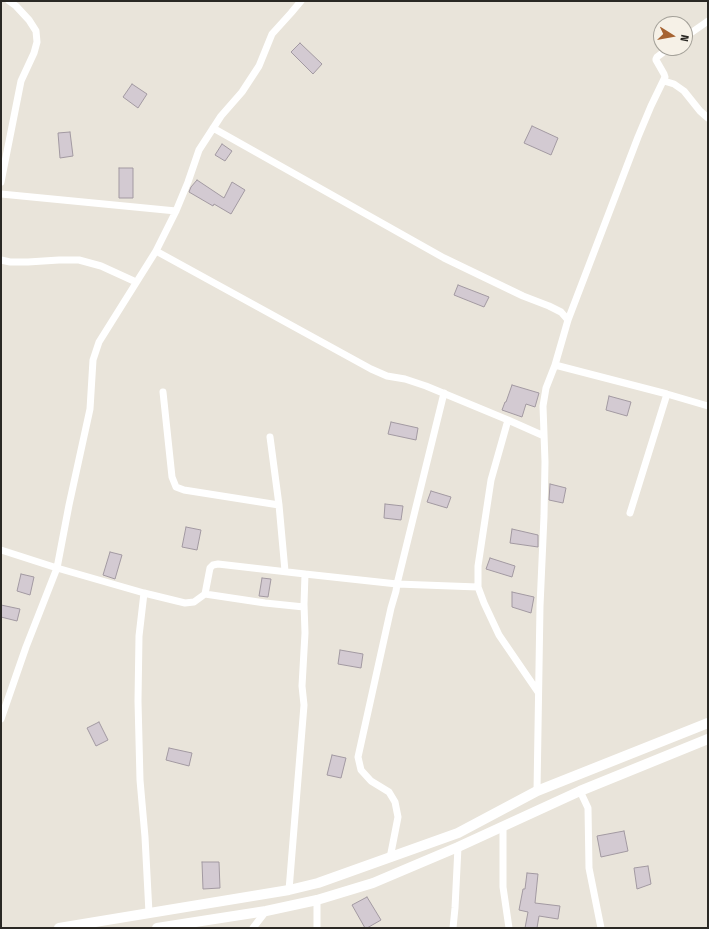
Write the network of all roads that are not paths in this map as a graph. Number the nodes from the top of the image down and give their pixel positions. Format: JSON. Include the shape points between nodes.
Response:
{"nodes":[{"id":1,"x":9,"y":1,"type":"edge"},
{"id":2,"x":301,"y":1,"type":"edge"},
{"id":3,"x":18,"y":4,"type":"edge"},
{"id":4,"x":708,"y":21,"type":"edge"},
{"id":5,"x":693,"y":31,"type":"edge"},
{"id":6,"x":658,"y":56,"type":"edge"},
{"id":7,"x":664,"y":80,"type":"junction"},
{"id":8,"x":708,"y":118,"type":"edge"},
{"id":9,"x":213,"y":128,"type":"junction"},
{"id":10,"x":1,"y":182,"type":"edge"},
{"id":11,"x":1,"y":194,"type":"edge"},
{"id":12,"x":176,"y":211,"type":"junction"},
{"id":13,"x":156,"y":251,"type":"junction"},
{"id":14,"x":1,"y":260,"type":"edge"},
{"id":15,"x":136,"y":282,"type":"junction"},
{"id":16,"x":568,"y":320,"type":"junction"},
{"id":17,"x":555,"y":365,"type":"junction"},
{"id":18,"x":162,"y":392,"type":"dead end"},
{"id":19,"x":444,"y":393,"type":"junction"},
{"id":20,"x":667,"y":394,"type":"junction"},
{"id":21,"x":708,"y":406,"type":"edge"},
{"id":22,"x":508,"y":420,"type":"junction"},
{"id":23,"x":544,"y":436,"type":"junction"},
{"id":24,"x":270,"y":437,"type":"dead end"},
{"id":25,"x":279,"y":505,"type":"junction"},
{"id":26,"x":630,"y":513,"type":"dead end"},
{"id":27,"x":1,"y":550,"type":"edge"},
{"id":28,"x":57,"y":568,"type":"junction"},
{"id":29,"x":285,"y":571,"type":"junction"},
{"id":30,"x":305,"y":574,"type":"junction"},
{"id":31,"x":397,"y":584,"type":"junction"},
{"id":32,"x":478,"y":587,"type":"junction"},
{"id":33,"x":144,"y":594,"type":"junction"},
{"id":34,"x":205,"y":594,"type":"junction"},
{"id":35,"x":304,"y":607,"type":"junction"},
{"id":36,"x":538,"y":693,"type":"junction"},
{"id":37,"x":3,"y":709,"type":"edge"},
{"id":38,"x":1,"y":719,"type":"edge"},
{"id":39,"x":708,"y":723,"type":"edge"},
{"id":40,"x":708,"y":739,"type":"edge"},
{"id":41,"x":537,"y":791,"type":"junction"},
{"id":42,"x":580,"y":791,"type":"junction"},
{"id":43,"x":503,"y":826,"type":"junction"},
{"id":44,"x":458,"y":848,"type":"junction"},
{"id":45,"x":390,"y":858,"type":"junction"},
{"id":46,"x":289,"y":890,"type":"junction"},
{"id":47,"x":318,"y":900,"type":"junction"},
{"id":48,"x":266,"y":911,"type":"junction"},
{"id":49,"x":149,"y":913,"type":"junction"},
{"id":50,"x":59,"y":928,"type":"edge"},
{"id":51,"x":157,"y":928,"type":"edge"},
{"id":52,"x":253,"y":928,"type":"edge"},
{"id":53,"x":317,"y":928,"type":"edge"},
{"id":54,"x":453,"y":928,"type":"edge"},
{"id":55,"x":509,"y":928,"type":"edge"},
{"id":56,"x":601,"y":928,"type":"edge"}],
"edges":[{"from":1,"to":3,"type":"street"},
{"from":2,"to":9,"type":"street","via":[[272,34],[259,66]]},
{"from":3,"to":10,"type":"street","via":[[36,31],[37,42],[21,81]]},
{"from":4,"to":5,"type":"street"},
{"from":6,"to":7,"type":"street","via":[[656,60],[664,74]]},
{"from":7,"to":8,"type":"street","via":[[684,91]]},
{"from":7,"to":16,"type":"street","via":[[630,156]]},
{"from":9,"to":12,"type":"street","via":[[199,150]]},
{"from":9,"to":16,"type":"street","via":[[444,258],[549,306],[561,312]]},
{"from":11,"to":12,"type":"street"},
{"from":12,"to":13,"type":"street"},
{"from":13,"to":15,"type":"street"},
{"from":13,"to":19,"type":"street","via":[[371,369]]},
{"from":14,"to":15,"type":"street","via":[[79,260],[101,266]]},
{"from":15,"to":28,"type":"street","via":[[99,342],[94,356],[90,409]]},
{"from":16,"to":17,"type":"street"},
{"from":17,"to":20,"type":"street"},
{"from":17,"to":23,"type":"street","via":[[546,388],[543,406]]},
{"from":18,"to":25,"type":"street","via":[[172,477],[176,487]]},
{"from":19,"to":22,"type":"street"},
{"from":19,"to":31,"type":"street"},
{"from":20,"to":21,"type":"street"},
{"from":20,"to":26,"type":"street"},
{"from":22,"to":23,"type":"street"},
{"from":22,"to":32,"type":"street","via":[[491,480],[478,566]]},
{"from":23,"to":36,"type":"street"},
{"from":24,"to":25,"type":"street"},
{"from":25,"to":29,"type":"street"},
{"from":27,"to":28,"type":"street"},
{"from":28,"to":33,"type":"street"},
{"from":28,"to":37,"type":"street"},
{"from":29,"to":30,"type":"street"},
{"from":29,"to":34,"type":"street","via":[[213,565],[210,568]]},
{"from":30,"to":31,"type":"street"},
{"from":30,"to":35,"type":"street"},
{"from":31,"to":32,"type":"street"},
{"from":31,"to":45,"type":"street","via":[[358,757],[361,770],[371,781],[389,792],[395,802],[398,817]]},
{"from":32,"to":36,"type":"street","via":[[499,635]]},
{"from":33,"to":34,"type":"street","via":[[185,603],[194,602]]},
{"from":33,"to":49,"type":"street","via":[[139,636],[138,702],[140,780]]},
{"from":34,"to":35,"type":"street"},
{"from":35,"to":46,"type":"street","via":[[304,706]]},
{"from":36,"to":41,"type":"street"},
{"from":37,"to":38,"type":"street"},
{"from":39,"to":41,"type":"street"},
{"from":40,"to":42,"type":"street"},
{"from":41,"to":45,"type":"street","via":[[458,833]]},
{"from":42,"to":43,"type":"street"},
{"from":42,"to":56,"type":"street","via":[[588,808],[590,868]]},
{"from":43,"to":44,"type":"street"},
{"from":43,"to":55,"type":"street","via":[[503,887]]},
{"from":44,"to":47,"type":"street","via":[[373,883]]},
{"from":44,"to":54,"type":"street"},
{"from":45,"to":46,"type":"street","via":[[318,883]]},
{"from":46,"to":49,"type":"street"},
{"from":47,"to":48,"type":"street"},
{"from":47,"to":53,"type":"street"},
{"from":48,"to":51,"type":"street"},
{"from":48,"to":52,"type":"street"},
{"from":49,"to":50,"type":"street"}]}
